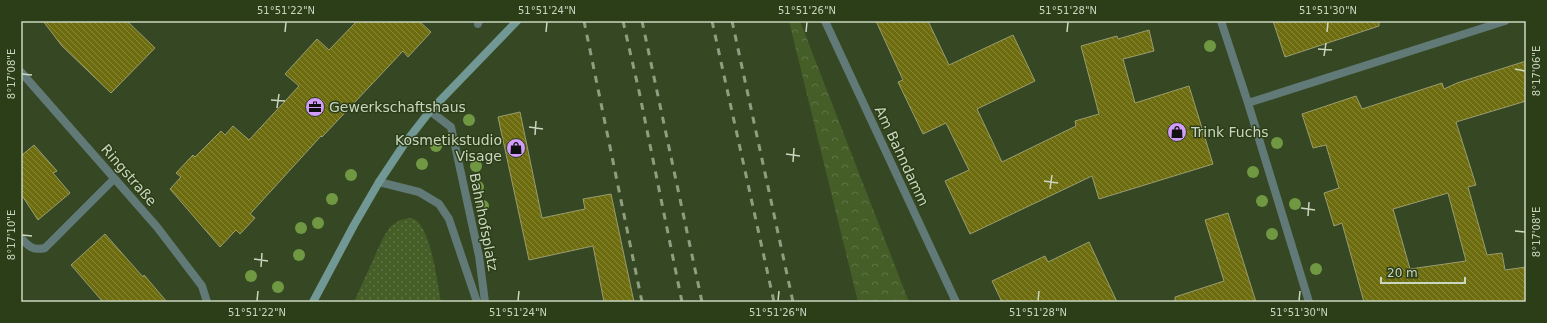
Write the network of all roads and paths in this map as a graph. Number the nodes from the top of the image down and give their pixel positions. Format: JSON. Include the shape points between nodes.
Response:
{"nodes":[{"id":1,"x":517,"y":21,"type":"edge"},
{"id":2,"x":825,"y":21,"type":"edge"},
{"id":3,"x":1221,"y":21,"type":"edge"},
{"id":4,"x":1505,"y":21,"type":"edge"},
{"id":5,"x":21,"y":72,"type":"edge"},
{"id":6,"x":1248,"y":103,"type":"junction"},
{"id":7,"x":430,"y":111,"type":"junction"},
{"id":8,"x":114,"y":179,"type":"junction"},
{"id":9,"x":379,"y":182,"type":"junction"},
{"id":10,"x":21,"y":238,"type":"edge"},
{"id":11,"x":208,"y":302,"type":"edge"},
{"id":12,"x":313,"y":302,"type":"edge"},
{"id":13,"x":477,"y":302,"type":"edge"},
{"id":14,"x":485,"y":302,"type":"edge"},
{"id":15,"x":956,"y":302,"type":"edge"},
{"id":16,"x":1309,"y":302,"type":"edge"}],
"edges":[{"from":1,"to":7,"type":"main road"},
{"from":2,"to":15,"type":"street","name":"Am Bahndamm"},
{"from":3,"to":6,"type":"street"},
{"from":4,"to":6,"type":"street"},
{"from":5,"to":8,"type":"street","name":"Ringstraße"},
{"from":6,"to":16,"type":"street"},
{"from":7,"to":9,"type":"main road"},
{"from":7,"to":14,"type":"street","name":"Bahnhofsplatz","via":[[451,128],[479,256]]},
{"from":8,"to":10,"type":"street","via":[[45,248],[38,250],[29,247]]},
{"from":8,"to":11,"type":"street","name":"Ringstraße","via":[[157,227],[202,286]]},
{"from":9,"to":12,"type":"main road"},
{"from":9,"to":13,"type":"street","name":"Bahnhofsplatz","via":[[419,192],[439,204],[450,219]]}]}
